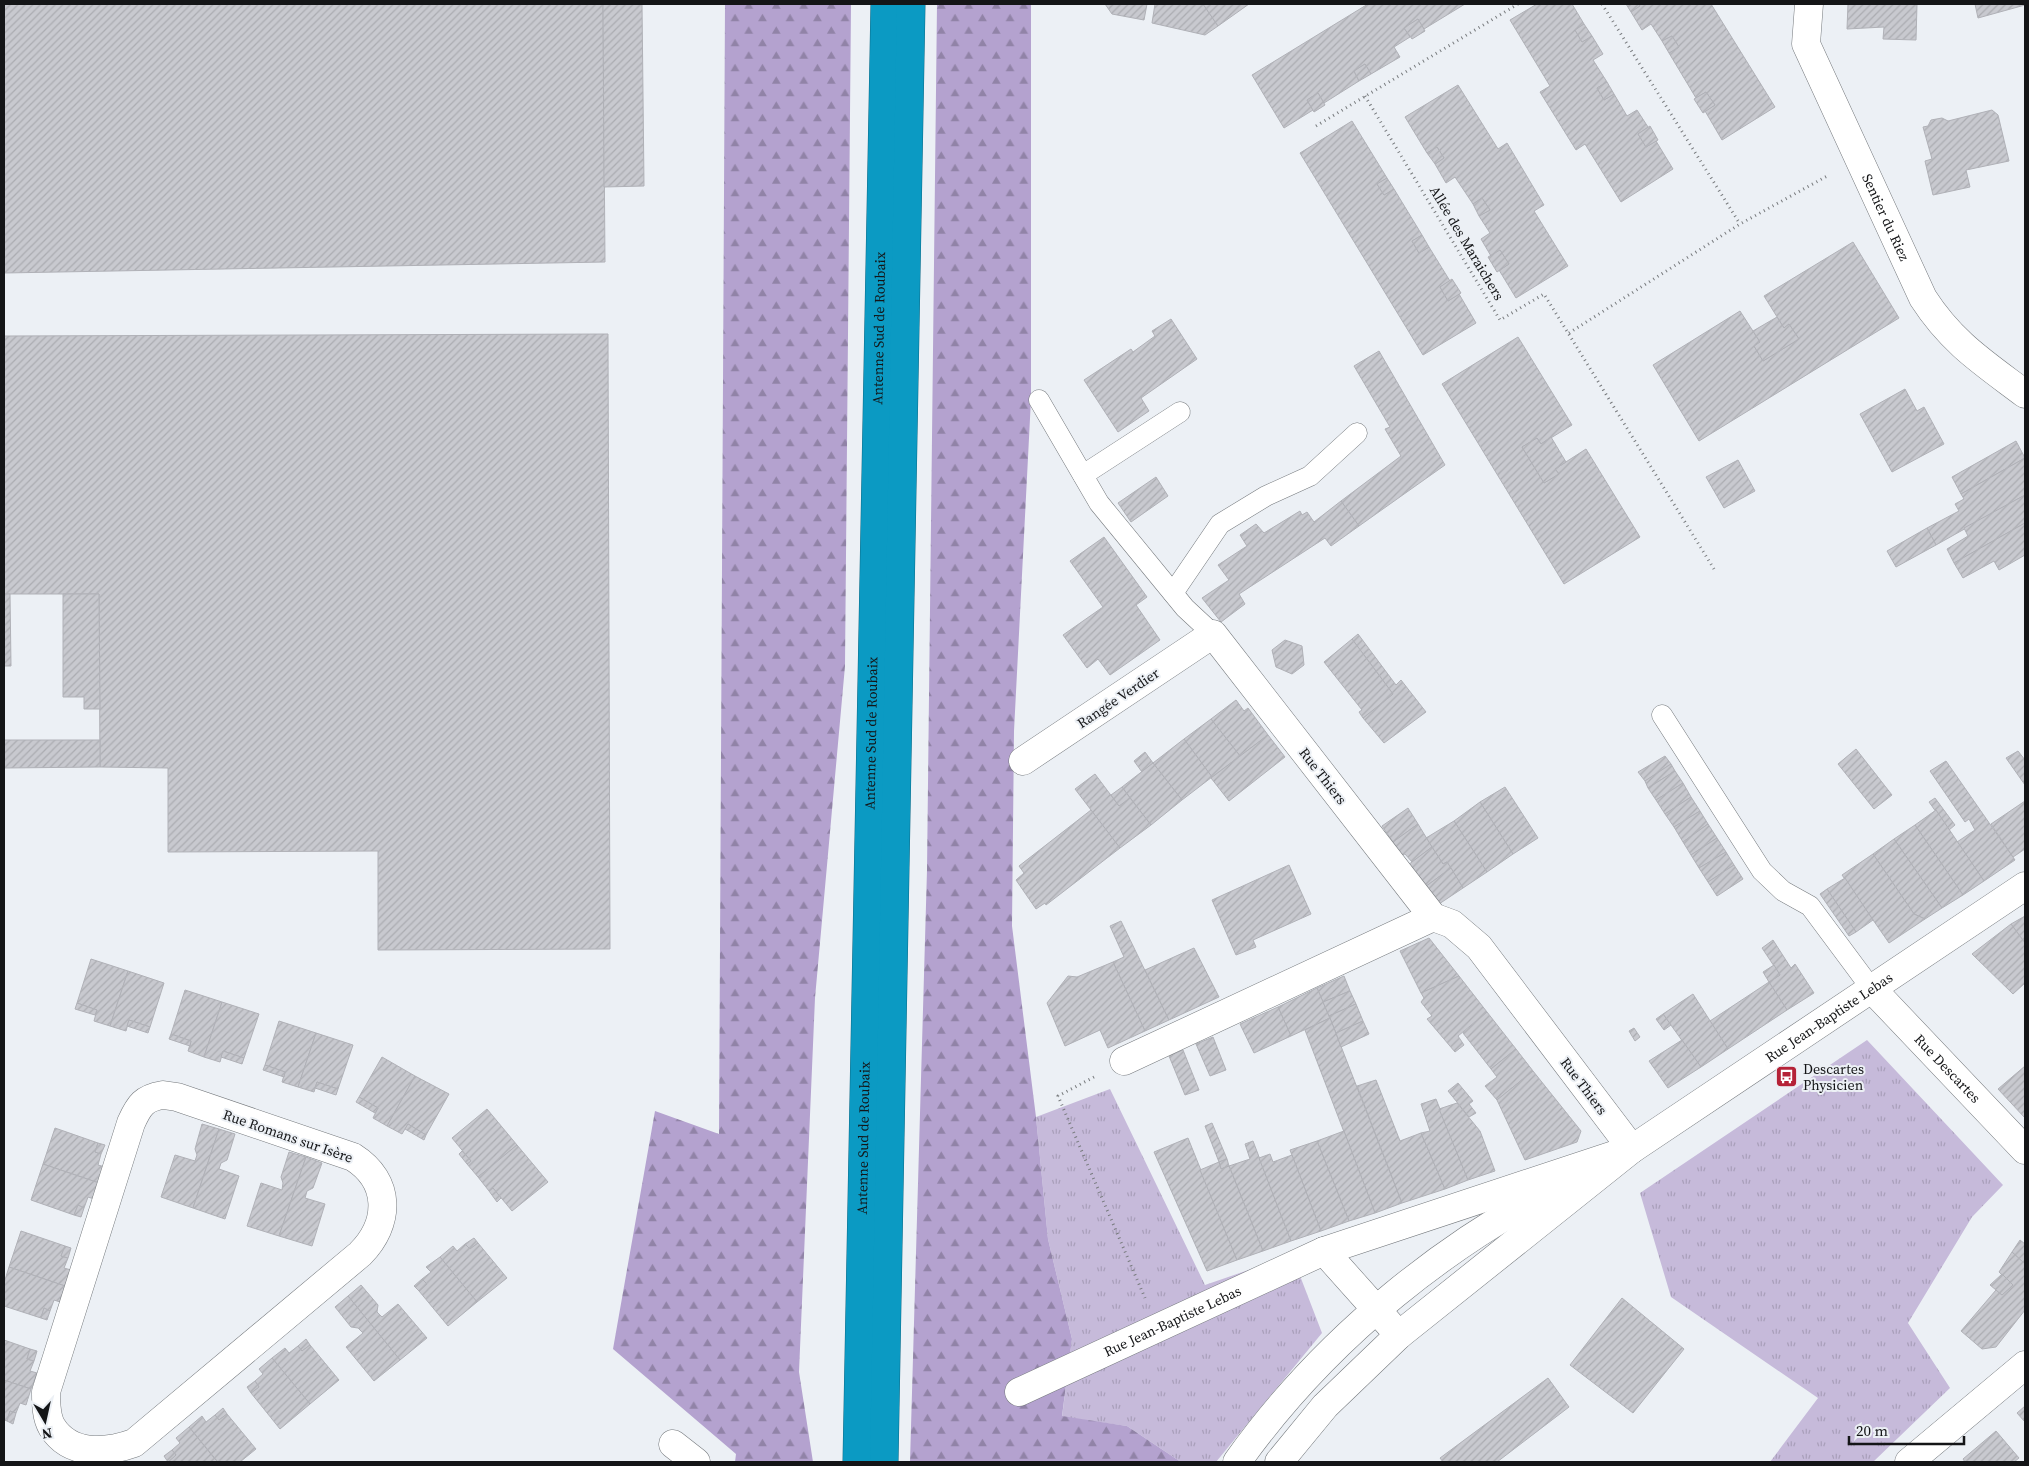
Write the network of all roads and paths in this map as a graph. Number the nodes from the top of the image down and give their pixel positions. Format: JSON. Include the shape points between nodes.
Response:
{"nodes":[{"id":1,"x":885,"y":4,"type":"edge"},
{"id":2,"x":911,"y":4,"type":"edge"},
{"id":3,"x":1518,"y":4,"type":"edge"},
{"id":4,"x":1602,"y":4,"type":"edge"},
{"id":5,"x":1809,"y":4,"type":"edge"},
{"id":6,"x":1366,"y":96,"type":"junction"},
{"id":7,"x":1316,"y":126,"type":"dead end"},
{"id":8,"x":1860,"y":158,"type":"junction"},
{"id":9,"x":1740,"y":224,"type":"junction"},
{"id":10,"x":1568,"y":333,"type":"junction"},
{"id":11,"x":2025,"y":394,"type":"edge"},
{"id":12,"x":1039,"y":400,"type":"dead end"},
{"id":13,"x":1180,"y":412,"type":"dead end"},
{"id":14,"x":1357,"y":433,"type":"dead end"},
{"id":15,"x":1083,"y":475,"type":"junction"},
{"id":16,"x":1714,"y":569,"type":"dead end"},
{"id":17,"x":1173,"y":593,"type":"junction"},
{"id":18,"x":1213,"y":634,"type":"junction"},
{"id":19,"x":1662,"y":715,"type":"dead end"},
{"id":20,"x":1023,"y":761,"type":"dead end"},
{"id":21,"x":2025,"y":886,"type":"edge"},
{"id":22,"x":1433,"y":917,"type":"junction"},
{"id":23,"x":1871,"y":988,"type":"junction"},
{"id":24,"x":1124,"y":1061,"type":"joint"},
{"id":25,"x":1632,"y":1149,"type":"junction"},
{"id":26,"x":2025,"y":1150,"type":"edge"},
{"id":27,"x":1324,"y":1251,"type":"junction"},
{"id":28,"x":1377,"y":1310,"type":"junction"},
{"id":29,"x":1159,"y":1328,"type":"junction"},
{"id":30,"x":1399,"y":1335,"type":"junction"},
{"id":31,"x":2025,"y":1364,"type":"edge"},
{"id":32,"x":1019,"y":1392,"type":"dead end"},
{"id":33,"x":673,"y":1444,"type":"dead end"},
{"id":34,"x":78,"y":1455,"type":"edge"},
{"id":35,"x":696,"y":1462,"type":"edge"},
{"id":36,"x":857,"y":1462,"type":"edge"},
{"id":37,"x":884,"y":1462,"type":"edge"},
{"id":38,"x":1236,"y":1462,"type":"edge"},
{"id":39,"x":1279,"y":1462,"type":"edge"},
{"id":40,"x":1908,"y":1462,"type":"edge"}],
"edges":[{"from":1,"to":36,"type":"highway","name":"Antenne Sud de Roubaix"},
{"from":2,"to":37,"type":"highway","name":"Antenne Sud de Roubaix"},
{"from":3,"to":6,"type":"path"},
{"from":4,"to":9,"type":"path"},
{"from":5,"to":8,"type":"street","name":"Sentier du Riez","via":[[1806,44]]},
{"from":6,"to":7,"type":"path"},
{"from":6,"to":10,"type":"path","name":"Allée des Maraichers","via":[[1500,320],[1544,294]]},
{"from":8,"to":9,"type":"path"},
{"from":8,"to":11,"type":"street","name":"Sentier du Riez","via":[[1923,298],[1939,323],[1971,354]]},
{"from":9,"to":10,"type":"path"},
{"from":10,"to":16,"type":"path","name":"Allée des Maraichers"},
{"from":12,"to":15,"type":"lane"},
{"from":13,"to":15,"type":"lane"},
{"from":14,"to":17,"type":"lane","via":[[1310,476],[1266,496],[1220,524]]},
{"from":15,"to":17,"type":"lane","via":[[1099,503]]},
{"from":17,"to":18,"type":"lane"},
{"from":18,"to":20,"type":"street","name":"Rangée Verdier"},
{"from":18,"to":22,"type":"street","name":"Rue Thiers"},
{"from":19,"to":23,"type":"lane","via":[[1762,871],[1783,891],[1810,906]]},
{"from":21,"to":23,"type":"street","name":"Rue Jean-Baptiste Lebas"},
{"from":22,"to":24,"type":"street"},
{"from":22,"to":25,"type":"street","name":"Rue Thiers","via":[[1452,924],[1479,947]]},
{"from":23,"to":25,"type":"street","name":"Rue Jean-Baptiste Lebas"},
{"from":23,"to":26,"type":"street","name":"Rue Descartes"},
{"from":24,"to":29,"type":"path","via":[[1058,1096]]},
{"from":25,"to":27,"type":"street","name":"Rue Jean-Baptiste Lebas"},
{"from":25,"to":28,"type":"street","name":"Rue Jean-Baptiste Lebas","via":[[1506,1214],[1441,1257]]},
{"from":25,"to":30,"type":"street","name":"Rue Jean-Baptiste Lebas"},
{"from":27,"to":28,"type":"street"},
{"from":27,"to":29,"type":"street","name":"Rue Jean-Baptiste Lebas"},
{"from":28,"to":30,"type":"street"},
{"from":28,"to":38,"type":"street","name":"Rue Jean-Baptiste Lebas","via":[[1303,1382]]},
{"from":29,"to":32,"type":"street","name":"Rue Jean-Baptiste Lebas"},
{"from":30,"to":39,"type":"street","name":"Rue Jean-Baptiste Lebas","via":[[1324,1406]]},
{"from":31,"to":40,"type":"street"},
{"from":33,"to":35,"type":"street"},
{"from":34,"to":34,"type":"street","name":"Rue Romans sur Isère","via":[[51,1426],[46,1392],[138,1105],[148,1097],[177,1097],[353,1157],[366,1165],[381,1194],[382,1211],[372,1242],[134,1443]]}]}
